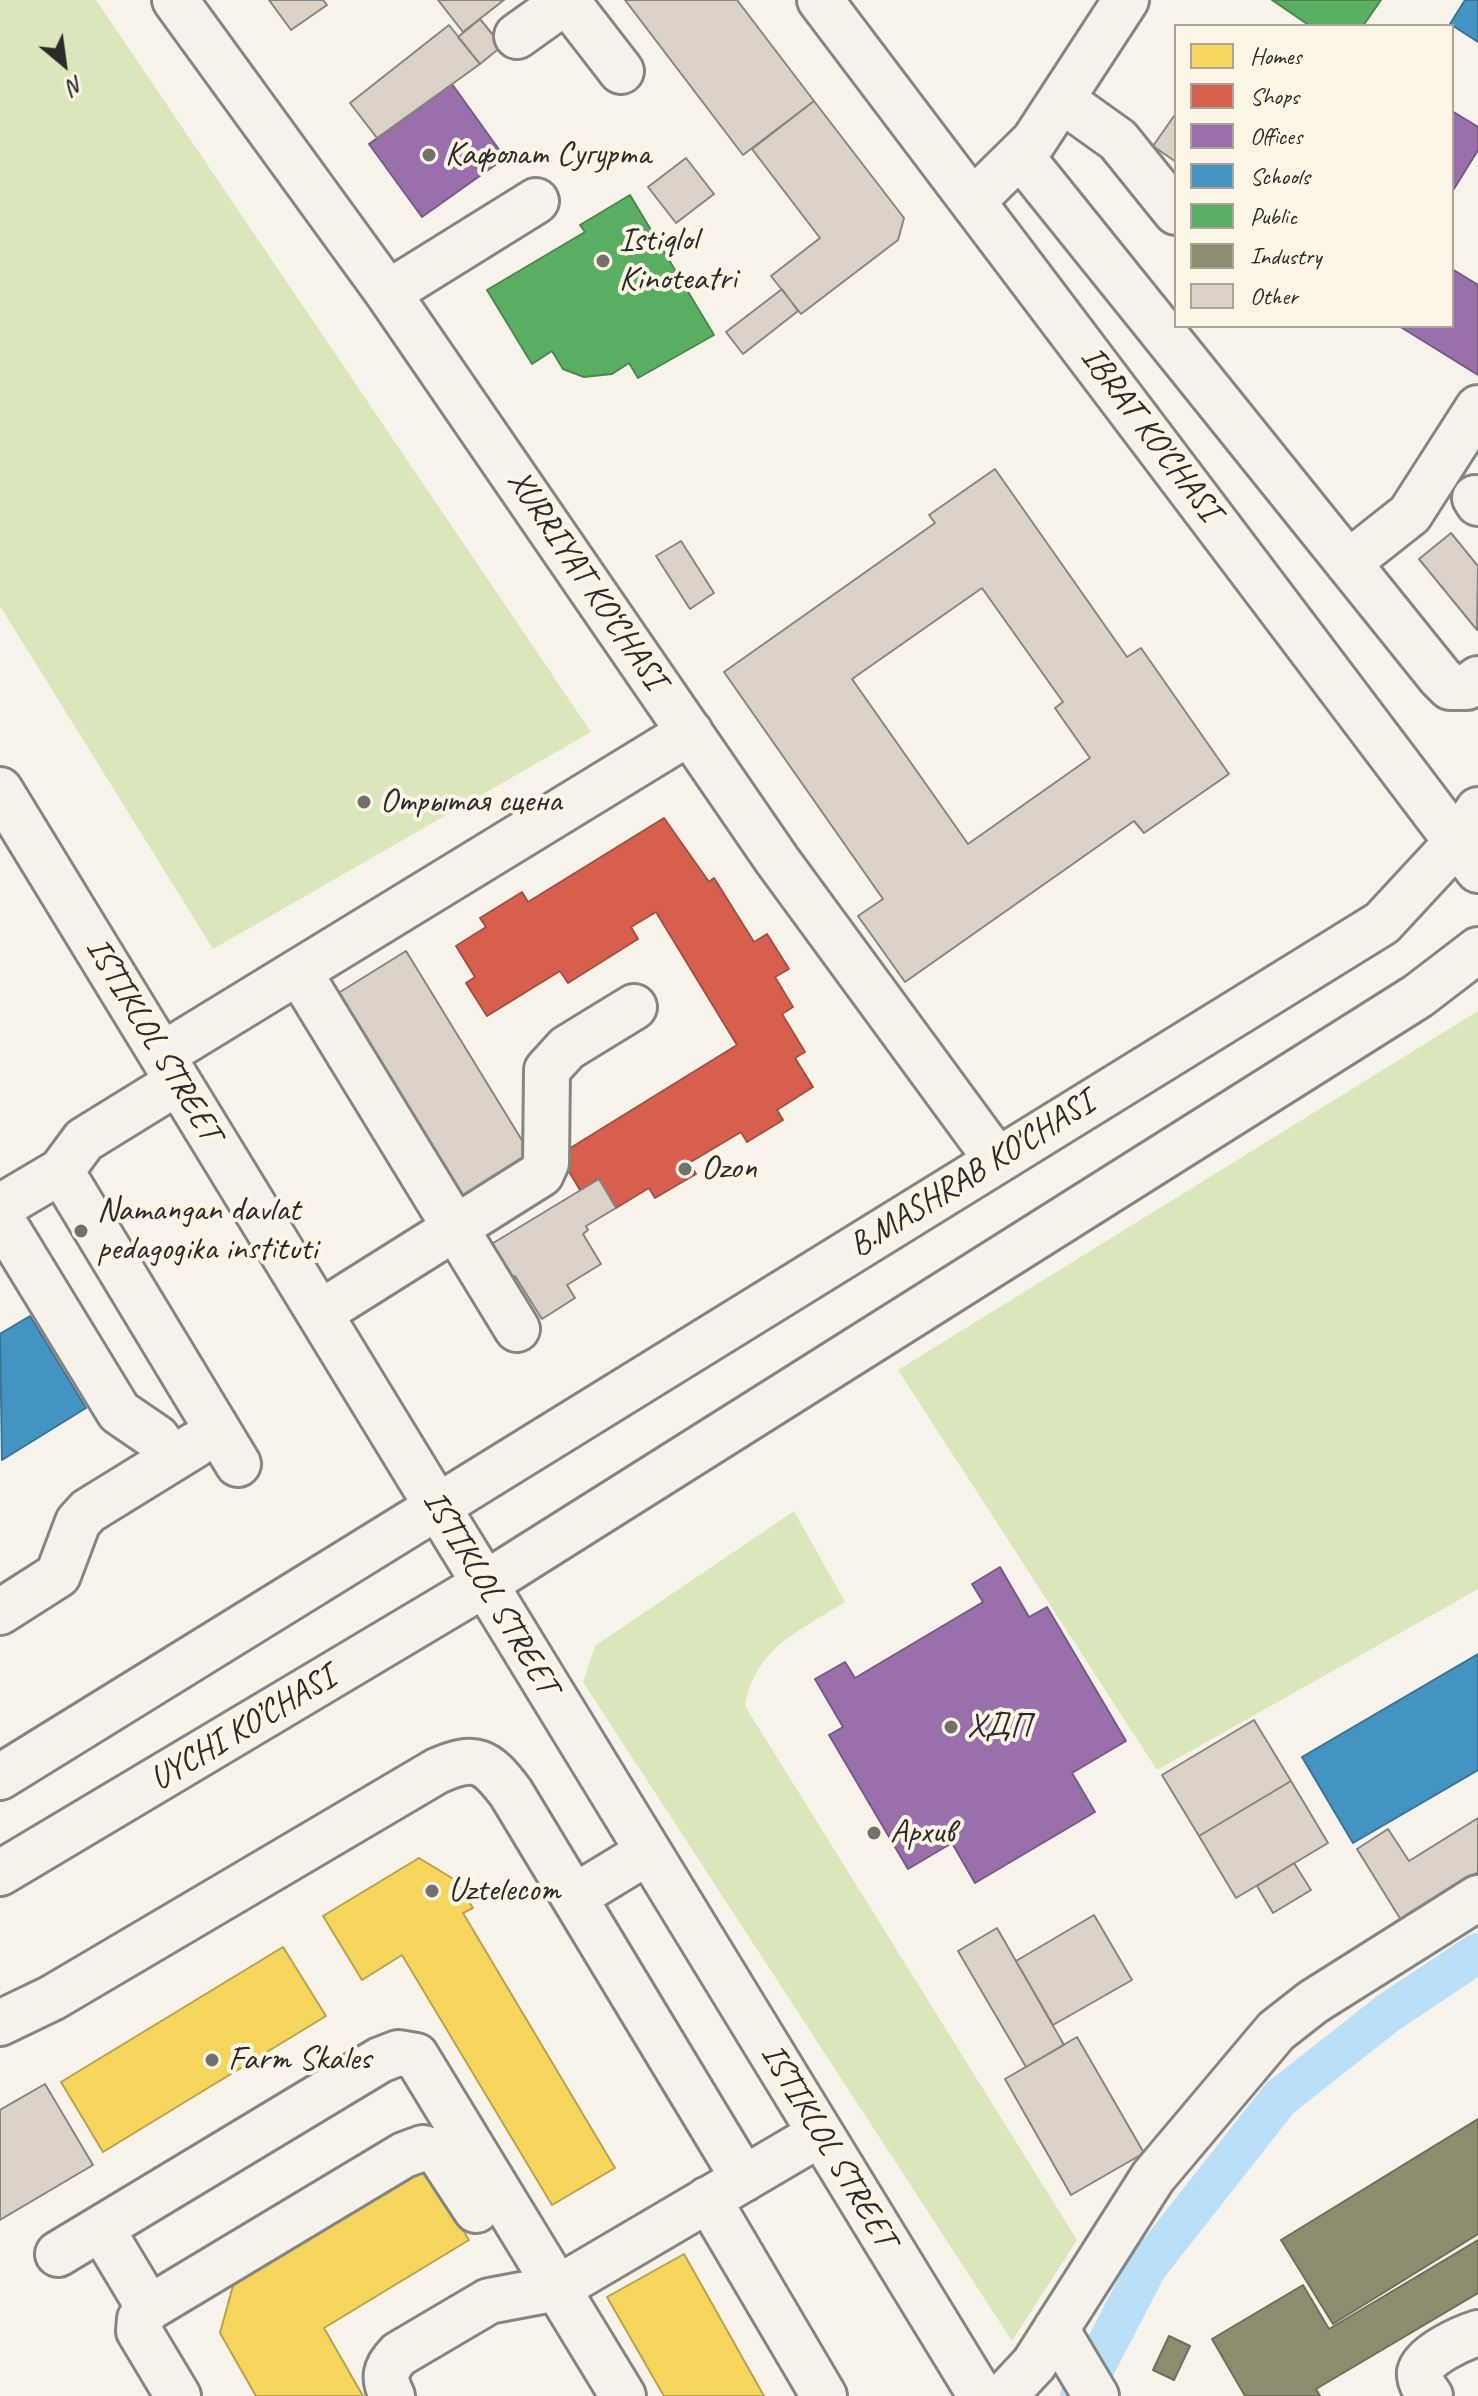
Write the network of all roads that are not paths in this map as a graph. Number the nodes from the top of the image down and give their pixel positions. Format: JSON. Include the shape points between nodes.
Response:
{"nodes":[{"id":1,"x":175,"y":0,"type":"edge"},
{"id":2,"x":566,"y":0,"type":"edge"},
{"id":3,"x":820,"y":0,"type":"edge"},
{"id":4,"x":1126,"y":0,"type":"edge"},
{"id":5,"x":517,"y":36,"type":"dead end"},
{"id":6,"x":621,"y":71,"type":"dead end"},
{"id":7,"x":1062,"y":100,"type":"junction"},
{"id":8,"x":1020,"y":155,"type":"junction"},
{"id":9,"x":974,"y":200,"type":"junction"},
{"id":10,"x":536,"y":201,"type":"dead end"},
{"id":11,"x":1174,"y":210,"type":"edge"},
{"id":12,"x":388,"y":293,"type":"junction"},
{"id":13,"x":1478,"y":408,"type":"edge"},
{"id":14,"x":1348,"y":563,"type":"junction"},
{"id":15,"x":1478,"y":679,"type":"edge"},
{"id":16,"x":690,"y":732,"type":"junction"},
{"id":17,"x":0,"y":790,"type":"edge"},
{"id":18,"x":1471,"y":841,"type":"edge"},
{"id":19,"x":1478,"y":950,"type":"edge"},
{"id":20,"x":299,"y":972,"type":"junction"},
{"id":21,"x":634,"y":1007,"type":"dead end"},
{"id":22,"x":170,"y":1069,"type":"junction"},
{"id":23,"x":997,"y":1160,"type":"junction"},
{"id":24,"x":61,"y":1171,"type":"junction"},
{"id":25,"x":0,"y":1207,"type":"edge"},
{"id":26,"x":0,"y":1217,"type":"edge"},
{"id":27,"x":456,"y":1229,"type":"junction"},
{"id":28,"x":320,"y":1313,"type":"junction"},
{"id":29,"x":517,"y":1329,"type":"dead end"},
{"id":30,"x":171,"y":1459,"type":"junction"},
{"id":31,"x":437,"y":1506,"type":"junction"},
{"id":32,"x":485,"y":1584,"type":"junction"},
{"id":33,"x":0,"y":1612,"type":"edge"},
{"id":34,"x":0,"y":1777,"type":"edge"},
{"id":35,"x":648,"y":1852,"type":"junction"},
{"id":36,"x":0,"y":1873,"type":"edge"},
{"id":37,"x":574,"y":1897,"type":"junction"},
{"id":38,"x":1478,"y":1898,"type":"edge"},
{"id":39,"x":0,"y":2023,"type":"edge"},
{"id":40,"x":820,"y":2134,"type":"junction"},
{"id":41,"x":726,"y":2189,"type":"junction"},
{"id":42,"x":101,"y":2228,"type":"junction"},
{"id":43,"x":58,"y":2254,"type":"dead end"},
{"id":44,"x":543,"y":2291,"type":"junction"},
{"id":45,"x":149,"y":2308,"type":"junction"},
{"id":46,"x":1478,"y":2333,"type":"edge"},
{"id":47,"x":1060,"y":2336,"type":"junction"},
{"id":48,"x":178,"y":2396,"type":"edge"},
{"id":49,"x":392,"y":2396,"type":"edge"},
{"id":50,"x":623,"y":2396,"type":"edge"},
{"id":51,"x":824,"y":2396,"type":"edge"},
{"id":52,"x":981,"y":2396,"type":"edge"},
{"id":53,"x":1004,"y":2396,"type":"edge"},
{"id":54,"x":1096,"y":2396,"type":"edge"},
{"id":55,"x":1430,"y":2396,"type":"edge"}],
"edges":[{"from":1,"to":12,"type":"main road","name":"XURRIYAT KO‘CHASI"},
{"from":2,"to":5,"type":"main road"},
{"from":2,"to":6,"type":"main road"},
{"from":3,"to":9,"type":"main road","name":"IBRAT KO'CHASI"},
{"from":4,"to":7,"type":"main road"},
{"from":7,"to":8,"type":"main road"},
{"from":7,"to":11,"type":"main road","via":[[1118,140]]},
{"from":8,"to":9,"type":"main road"},
{"from":8,"to":14,"type":"main road"},
{"from":9,"to":18,"type":"main road","name":"IBRAT KO'CHASI"},
{"from":10,"to":12,"type":"main road"},
{"from":12,"to":16,"type":"main road","name":"XURRIYAT KO‘CHASI"},
{"from":13,"to":14,"type":"main road","via":[[1410,514]]},
{"from":14,"to":15,"type":"main road","via":[[1450,687],[1467,687]]},
{"from":16,"to":20,"type":"main road"},
{"from":16,"to":23,"type":"main road","name":"XURRIYAT KO‘CHASI"},
{"from":17,"to":22,"type":"main road","name":"ISTIKLOL STREET"},
{"from":18,"to":23,"type":"main road","name":"B.MASHRAB KO'CHASI","via":[[1382,923]]},
{"from":19,"to":32,"type":"main road","via":[[1418,996]]},
{"from":20,"to":22,"type":"main road"},
{"from":20,"to":27,"type":"main road"},
{"from":21,"to":27,"type":"main road","via":[[567,1048],[547,1070],[546,1163],[541,1174]]},
{"from":22,"to":24,"type":"main road","via":[[84,1140]]},
{"from":22,"to":28,"type":"main road","name":"ISTIKLOL STREET"},
{"from":23,"to":31,"type":"main road","name":"B.MASHRAB KO'CHASI"},
{"from":24,"to":25,"type":"main road"},
{"from":24,"to":30,"type":"main road","via":[[228,1448]]},
{"from":26,"to":30,"type":"main road","via":[[119,1412],[157,1438]]},
{"from":27,"to":28,"type":"main road"},
{"from":27,"to":29,"type":"main road"},
{"from":28,"to":31,"type":"main road","name":"ISTIKLOL STREET"},
{"from":30,"to":33,"type":"main road","via":[[88,1511],[78,1522],[58,1575]]},
{"from":31,"to":32,"type":"main road","name":"ISTIKLOL STREET"},
{"from":31,"to":34,"type":"main road"},
{"from":32,"to":35,"type":"main road","name":"ISTIKLOL STREET"},
{"from":32,"to":36,"type":"main road","name":"UYCHI KO’CHASI"},
{"from":35,"to":37,"type":"main road"},
{"from":35,"to":40,"type":"main road","name":"ISTIKLOL STREET"},
{"from":37,"to":39,"type":"main road","via":[[495,1771],[479,1761],[459,1761],[52,1998]]},
{"from":37,"to":41,"type":"main road"},
{"from":38,"to":47,"type":"main road","via":[[1276,2031],[1153,2177]]},
{"from":40,"to":41,"type":"main road"},
{"from":40,"to":52,"type":"main road","name":"ISTIKLOL STREET"},
{"from":41,"to":44,"type":"main road"},
{"from":41,"to":51,"type":"main road"},
{"from":42,"to":43,"type":"main road"},
{"from":42,"to":44,"type":"main road","via":[[398,2053],[416,2056],[427,2070]]},
{"from":42,"to":45,"type":"main road"},
{"from":44,"to":45,"type":"main road","via":[[450,2166],[438,2152],[423,2148]]},
{"from":44,"to":49,"type":"main road","via":[[489,2301],[399,2354],[385,2378]]},
{"from":44,"to":50,"type":"main road"},
{"from":45,"to":48,"type":"main road","via":[[139,2331]]},
{"from":46,"to":55,"type":"main road","via":[[1421,2369],[1419,2377]]},
{"from":47,"to":53,"type":"main road"},
{"from":47,"to":54,"type":"main road"}]}
